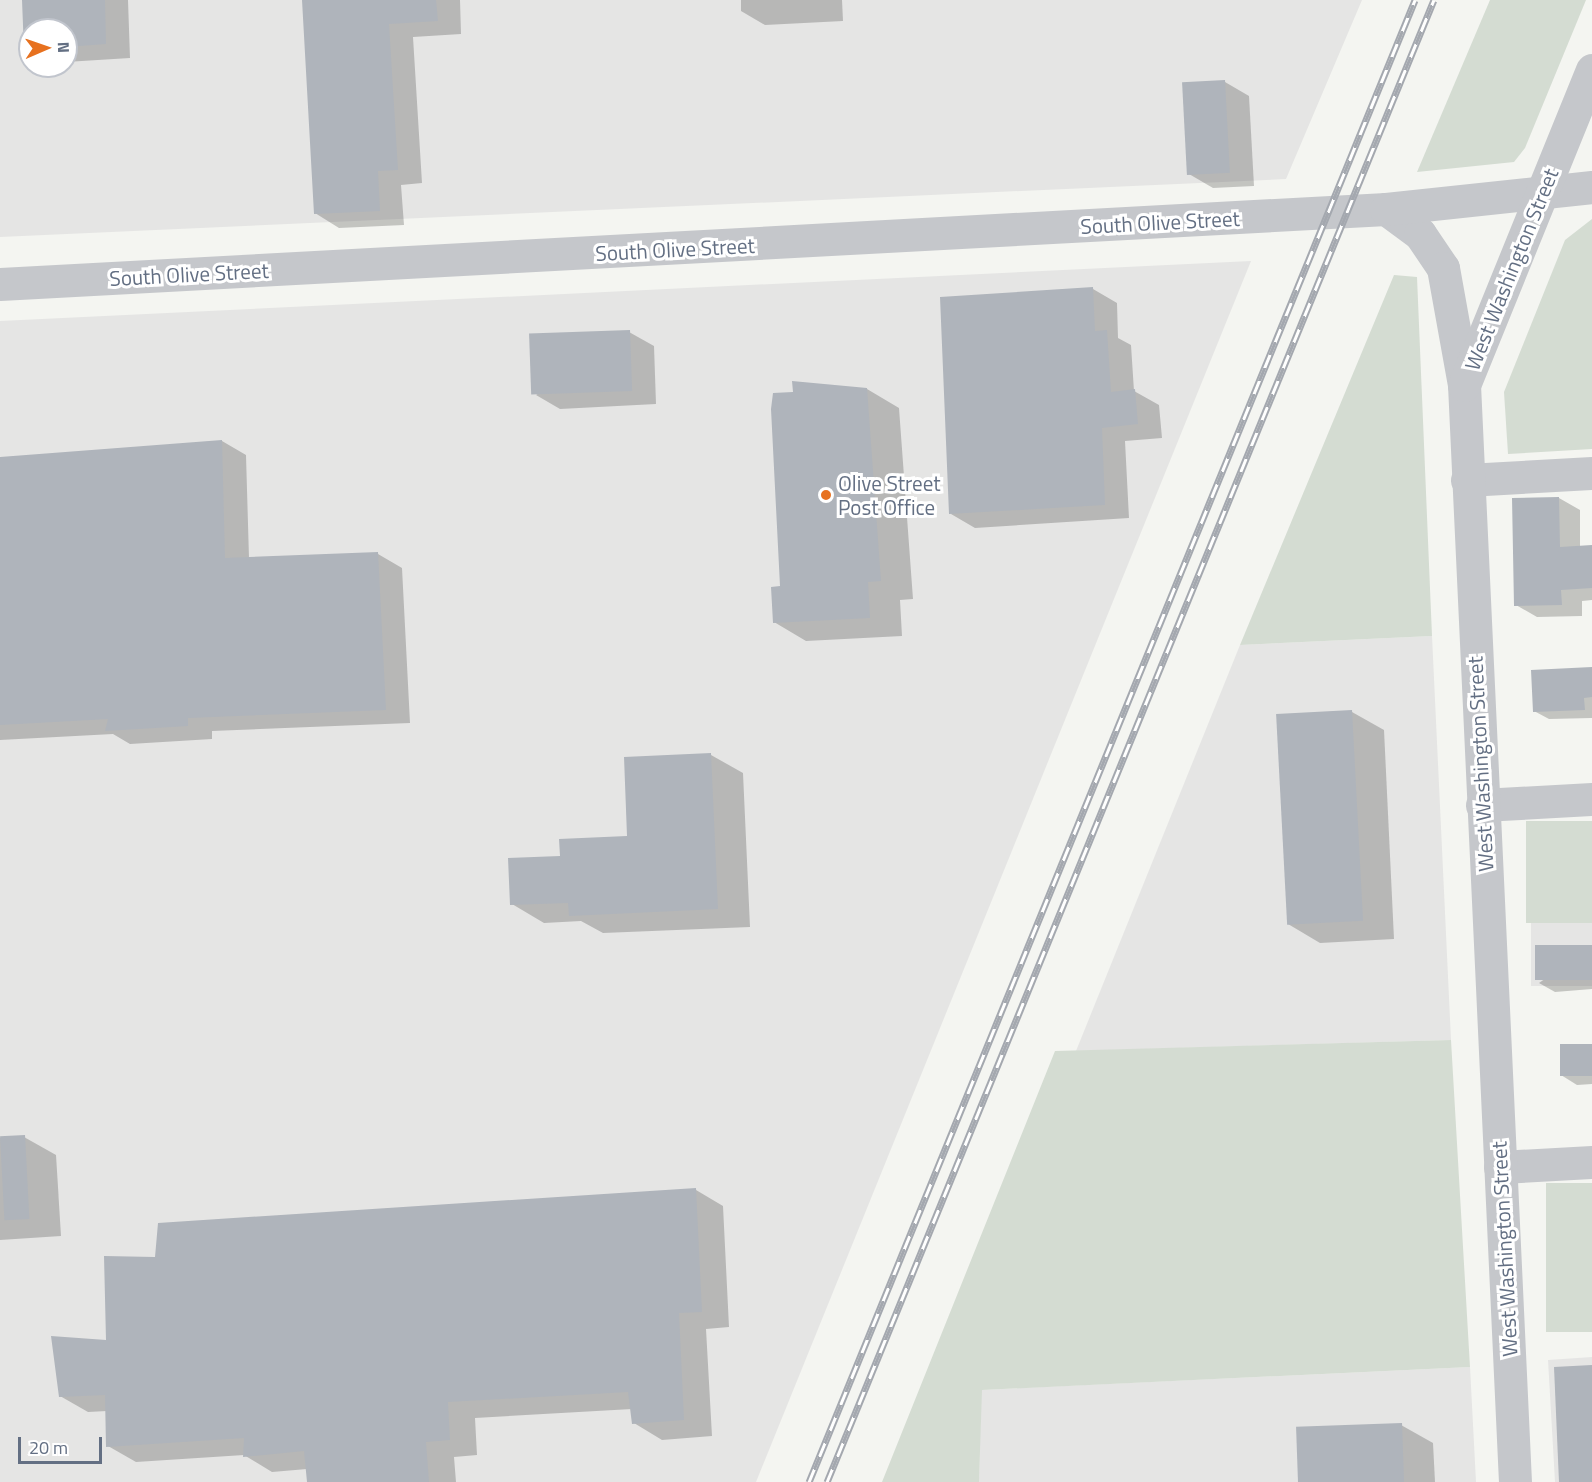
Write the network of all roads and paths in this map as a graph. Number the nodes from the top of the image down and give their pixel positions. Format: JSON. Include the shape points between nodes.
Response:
{"nodes":[{"id":1,"x":1592,"y":70,"type":"edge"},
{"id":2,"x":1592,"y":187,"type":"edge"},
{"id":3,"x":1542,"y":190,"type":"junction"},
{"id":4,"x":1386,"y":208,"type":"junction"},
{"id":5,"x":0,"y":284,"type":"edge"},
{"id":6,"x":1464,"y":386,"type":"junction"},
{"id":7,"x":1592,"y":473,"type":"edge"},
{"id":8,"x":1467,"y":480,"type":"junction"},
{"id":9,"x":1592,"y":799,"type":"edge"},
{"id":10,"x":1482,"y":805,"type":"junction"},
{"id":11,"x":1592,"y":1162,"type":"edge"},
{"id":12,"x":1500,"y":1167,"type":"junction"},
{"id":13,"x":1515,"y":1482,"type":"edge"}],
"edges":[{"from":1,"to":3,"type":"street","name":"West Washington Street"},
{"from":2,"to":3,"type":"street","name":"South Olive Street"},
{"from":3,"to":4,"type":"street","name":"South Olive Street"},
{"from":3,"to":6,"type":"street","name":"West Washington Street"},
{"from":4,"to":5,"type":"street","name":"South Olive Street"},
{"from":4,"to":6,"type":"street","via":[[1420,234],[1443,268]]},
{"from":6,"to":8,"type":"street","name":"West Washington Street"},
{"from":7,"to":8,"type":"street"},
{"from":8,"to":10,"type":"street","name":"West Washington Street"},
{"from":9,"to":10,"type":"street"},
{"from":10,"to":12,"type":"street","name":"West Washington Street"},
{"from":11,"to":12,"type":"street"},
{"from":12,"to":13,"type":"street","name":"West Washington Street"}]}
